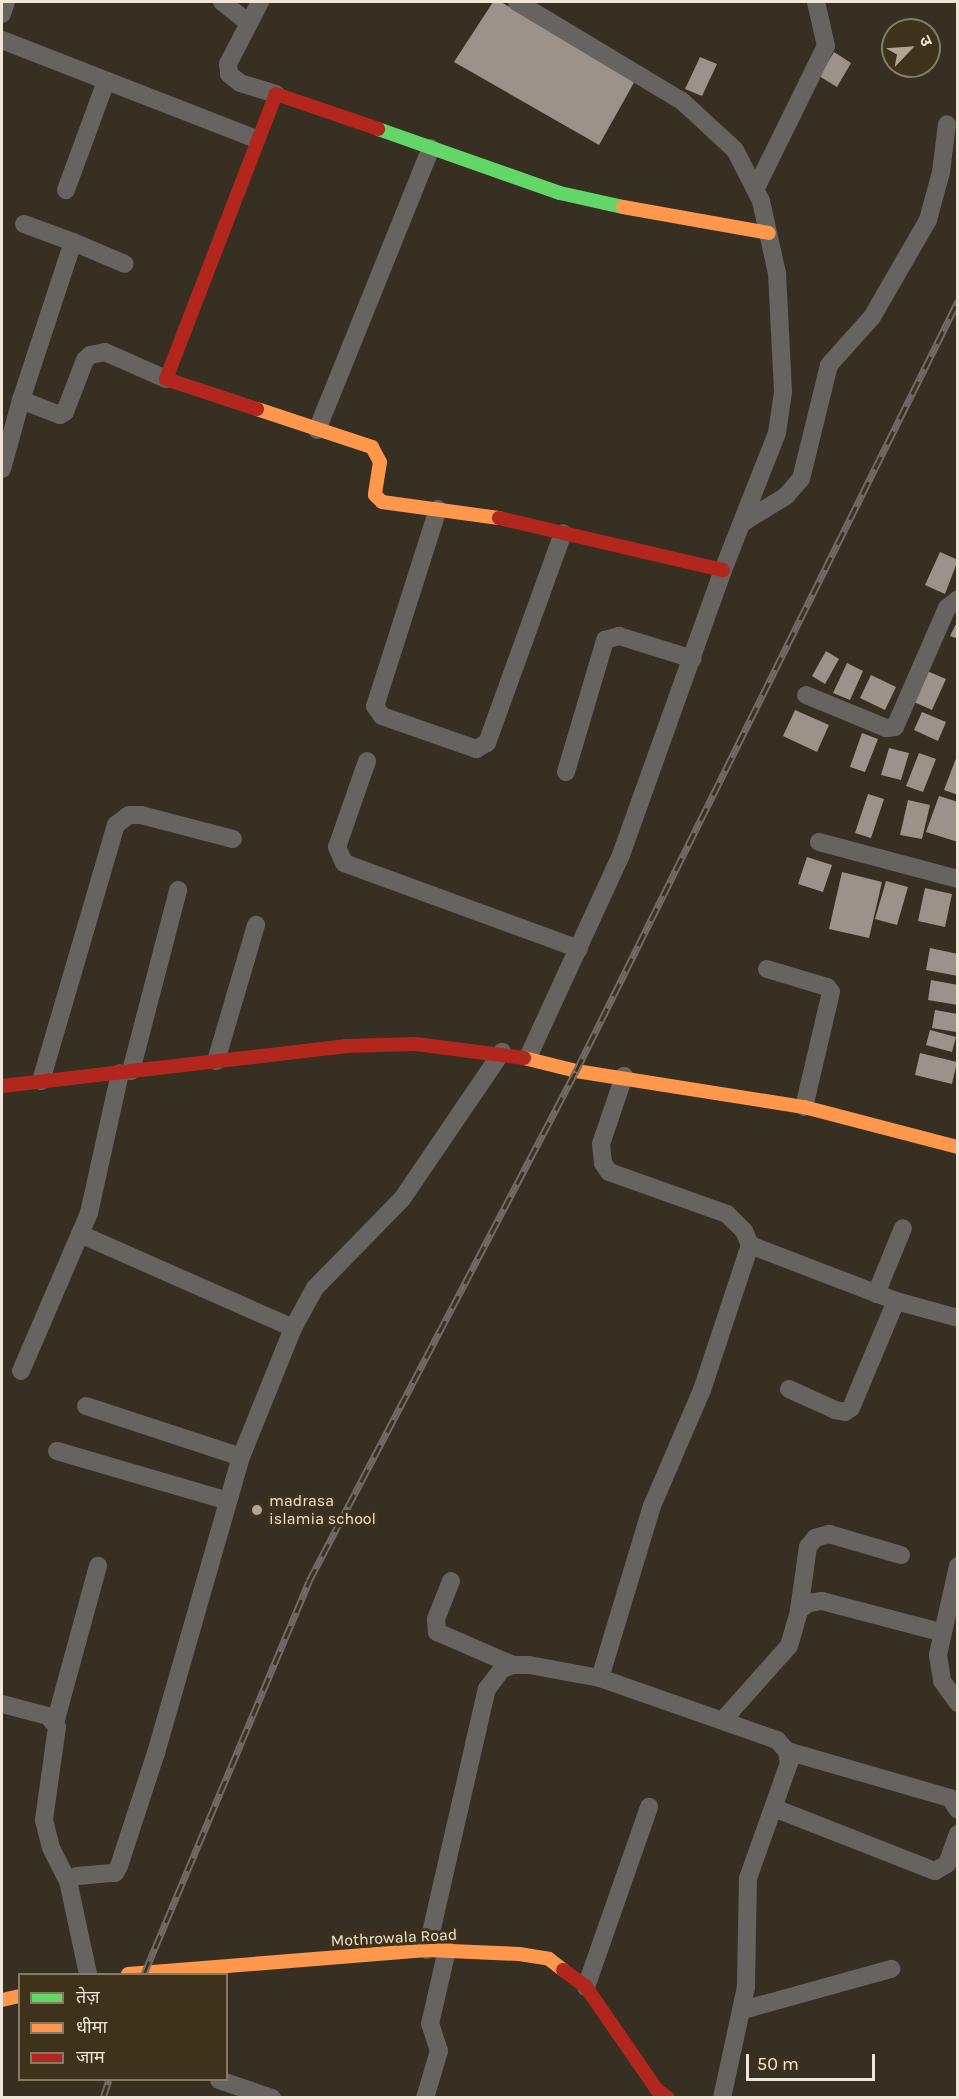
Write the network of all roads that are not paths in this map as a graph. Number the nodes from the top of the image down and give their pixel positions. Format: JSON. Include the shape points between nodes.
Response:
{"nodes":[{"id":1,"x":6,"y":2,"type":"edge"},
{"id":2,"x":222,"y":2,"type":"edge"},
{"id":3,"x":260,"y":2,"type":"edge"},
{"id":4,"x":517,"y":2,"type":"edge"},
{"id":5,"x":816,"y":2,"type":"edge"},
{"id":6,"x":2,"y":14,"type":"edge"},
{"id":7,"x":249,"y":23,"type":"junction"},
{"id":8,"x":2,"y":40,"type":"edge"},
{"id":9,"x":106,"y":81,"type":"junction"},
{"id":10,"x":276,"y":94,"type":"junction"},
{"id":11,"x":947,"y":124,"type":"dead end"},
{"id":12,"x":256,"y":139,"type":"junction"},
{"id":13,"x":431,"y":148,"type":"junction"},
{"id":14,"x":756,"y":188,"type":"junction"},
{"id":15,"x":66,"y":190,"type":"dead end"},
{"id":16,"x":24,"y":224,"type":"dead end"},
{"id":17,"x":769,"y":233,"type":"junction"},
{"id":18,"x":73,"y":243,"type":"junction"},
{"id":19,"x":125,"y":264,"type":"dead end"},
{"id":20,"x":166,"y":379,"type":"junction"},
{"id":21,"x":21,"y":400,"type":"junction"},
{"id":22,"x":317,"y":429,"type":"junction"},
{"id":23,"x":2,"y":469,"type":"edge"},
{"id":24,"x":438,"y":509,"type":"junction"},
{"id":25,"x":742,"y":523,"type":"junction"},
{"id":26,"x":563,"y":533,"type":"junction"},
{"id":27,"x":723,"y":570,"type":"junction"},
{"id":28,"x":957,"y":599,"type":"edge"},
{"id":29,"x":693,"y":659,"type":"junction"},
{"id":30,"x":806,"y":695,"type":"dead end"},
{"id":31,"x":367,"y":760,"type":"dead end"},
{"id":32,"x":566,"y":772,"type":"dead end"},
{"id":33,"x":233,"y":839,"type":"dead end"},
{"id":34,"x":819,"y":842,"type":"dead end"},
{"id":35,"x":957,"y":879,"type":"edge"},
{"id":36,"x":178,"y":891,"type":"dead end"},
{"id":37,"x":256,"y":925,"type":"dead end"},
{"id":38,"x":579,"y":949,"type":"junction"},
{"id":39,"x":767,"y":969,"type":"dead end"},
{"id":40,"x":502,"y":1052,"type":"junction"},
{"id":41,"x":528,"y":1057,"type":"junction"},
{"id":42,"x":216,"y":1061,"type":"junction"},
{"id":43,"x":125,"y":1072,"type":"junction"},
{"id":44,"x":624,"y":1076,"type":"junction"},
{"id":45,"x":41,"y":1081,"type":"junction"},
{"id":46,"x":2,"y":1086,"type":"edge"},
{"id":47,"x":804,"y":1107,"type":"junction"},
{"id":48,"x":957,"y":1146,"type":"edge"},
{"id":49,"x":903,"y":1228,"type":"dead end"},
{"id":50,"x":80,"y":1234,"type":"junction"},
{"id":51,"x":750,"y":1245,"type":"junction"},
{"id":52,"x":876,"y":1294,"type":"junction"},
{"id":53,"x":896,"y":1301,"type":"junction"},
{"id":54,"x":957,"y":1318,"type":"edge"},
{"id":55,"x":293,"y":1328,"type":"junction"},
{"id":56,"x":21,"y":1371,"type":"dead end"},
{"id":57,"x":789,"y":1389,"type":"dead end"},
{"id":58,"x":86,"y":1406,"type":"dead end"},
{"id":59,"x":57,"y":1451,"type":"dead end"},
{"id":60,"x":241,"y":1457,"type":"junction"},
{"id":61,"x":228,"y":1501,"type":"junction"},
{"id":62,"x":901,"y":1555,"type":"dead end"},
{"id":63,"x":98,"y":1566,"type":"dead end"},
{"id":64,"x":957,"y":1566,"type":"edge"},
{"id":65,"x":452,"y":1581,"type":"dead end"},
{"id":66,"x":799,"y":1610,"type":"junction"},
{"id":67,"x":940,"y":1632,"type":"junction"},
{"id":68,"x":513,"y":1665,"type":"junction"},
{"id":69,"x":600,"y":1677,"type":"junction"},
{"id":70,"x":957,"y":1703,"type":"edge"},
{"id":71,"x":2,"y":1704,"type":"edge"},
{"id":72,"x":723,"y":1720,"type":"junction"},
{"id":73,"x":56,"y":1723,"type":"junction"},
{"id":74,"x":786,"y":1751,"type":"junction"},
{"id":75,"x":649,"y":1807,"type":"dead end"},
{"id":76,"x":774,"y":1808,"type":"junction"},
{"id":77,"x":957,"y":1810,"type":"edge"},
{"id":78,"x":957,"y":1834,"type":"edge"},
{"id":79,"x":68,"y":1881,"type":"junction"},
{"id":80,"x":427,"y":1950,"type":"junction"},
{"id":81,"x":447,"y":1950,"type":"junction"},
{"id":82,"x":891,"y":1969,"type":"dead end"},
{"id":83,"x":208,"y":1970,"type":"edge"},
{"id":84,"x":88,"y":1973,"type":"edge"},
{"id":85,"x":148,"y":1973,"type":"edge"},
{"id":86,"x":586,"y":1987,"type":"junction"},
{"id":87,"x":18,"y":1996,"type":"edge"},
{"id":88,"x":2,"y":2000,"type":"edge"},
{"id":89,"x":742,"y":2010,"type":"junction"},
{"id":90,"x":225,"y":2081,"type":"edge"},
{"id":91,"x":272,"y":2097,"type":"edge"},
{"id":92,"x":425,"y":2097,"type":"edge"},
{"id":93,"x":668,"y":2097,"type":"edge"},
{"id":94,"x":722,"y":2097,"type":"edge"}],
"edges":[{"from":1,"to":6,"type":"street"},
{"from":2,"to":7,"type":"street"},
{"from":3,"to":7,"type":"street"},
{"from":4,"to":14,"type":"street","via":[[700,115],[735,150]]},
{"from":5,"to":14,"type":"street","via":[[826,46]]},
{"from":7,"to":10,"type":"street","via":[[228,64],[230,74],[240,83]]},
{"from":8,"to":9,"type":"street"},
{"from":9,"to":12,"type":"street"},
{"from":9,"to":15,"type":"street"},
{"from":10,"to":12,"type":"street"},
{"from":10,"to":13,"type":"street"},
{"from":11,"to":25,"type":"street","via":[[938,190],[928,220],[872,317],[829,365],[801,479],[786,496]]},
{"from":12,"to":20,"type":"street"},
{"from":13,"to":17,"type":"street","via":[[571,196]]},
{"from":13,"to":22,"type":"street"},
{"from":14,"to":17,"type":"street"},
{"from":16,"to":18,"type":"street"},
{"from":17,"to":25,"type":"street","via":[[781,304],[782,413]]},
{"from":18,"to":19,"type":"street"},
{"from":18,"to":21,"type":"street"},
{"from":20,"to":21,"type":"street","via":[[98,352],[85,360],[65,412],[60,415]]},
{"from":20,"to":22,"type":"street"},
{"from":21,"to":23,"type":"street"},
{"from":22,"to":24,"type":"street","via":[[377,451],[378,499]]},
{"from":24,"to":26,"type":"street","via":[[478,513]]},
{"from":24,"to":26,"type":"street","via":[[375,706],[382,716],[476,749],[487,744]]},
{"from":25,"to":27,"type":"street"},
{"from":26,"to":27,"type":"street"},
{"from":27,"to":29,"type":"street"},
{"from":28,"to":30,"type":"street","via":[[947,608],[895,728],[886,728]]},
{"from":29,"to":32,"type":"street","via":[[619,636],[605,640]]},
{"from":29,"to":38,"type":"street","via":[[621,855]]},
{"from":31,"to":38,"type":"street","via":[[337,847],[344,863]]},
{"from":33,"to":45,"type":"street","via":[[141,815],[129,815],[116,825]]},
{"from":34,"to":35,"type":"street"},
{"from":36,"to":43,"type":"street"},
{"from":37,"to":42,"type":"street"},
{"from":38,"to":41,"type":"street"},
{"from":39,"to":47,"type":"street","via":[[826,987],[831,992]]},
{"from":40,"to":41,"type":"street"},
{"from":40,"to":42,"type":"street","via":[[416,1044],[346,1046]]},
{"from":40,"to":55,"type":"street","via":[[402,1199],[315,1288]]},
{"from":41,"to":44,"type":"street","via":[[576,1071]]},
{"from":42,"to":43,"type":"street"},
{"from":43,"to":45,"type":"street"},
{"from":43,"to":50,"type":"street","via":[[94,1198]]},
{"from":44,"to":47,"type":"street"},
{"from":44,"to":51,"type":"street","via":[[601,1144],[603,1163],[609,1172],[727,1214],[744,1231]]},
{"from":45,"to":46,"type":"street"},
{"from":47,"to":48,"type":"street"},
{"from":49,"to":52,"type":"street"},
{"from":50,"to":55,"type":"street"},
{"from":50,"to":56,"type":"street"},
{"from":51,"to":52,"type":"street"},
{"from":51,"to":69,"type":"street","via":[[702,1390],[652,1506]]},
{"from":52,"to":53,"type":"street"},
{"from":53,"to":54,"type":"street"},
{"from":53,"to":57,"type":"street","via":[[851,1408],[845,1412],[835,1410]]},
{"from":55,"to":60,"type":"street"},
{"from":58,"to":60,"type":"street"},
{"from":59,"to":61,"type":"street"},
{"from":60,"to":61,"type":"street"},
{"from":61,"to":79,"type":"street","via":[[156,1753],[119,1866],[115,1873]]},
{"from":62,"to":66,"type":"street","via":[[829,1534],[815,1538],[808,1547]]},
{"from":63,"to":73,"type":"street"},
{"from":64,"to":67,"type":"street"},
{"from":65,"to":68,"type":"street","via":[[436,1619],[438,1632]]},
{"from":66,"to":67,"type":"street","via":[[808,1603],[822,1601]]},
{"from":66,"to":72,"type":"street","via":[[789,1646]]},
{"from":67,"to":70,"type":"street","via":[[942,1681]]},
{"from":68,"to":69,"type":"street"},
{"from":68,"to":80,"type":"street","via":[[492,1678],[487,1689]]},
{"from":69,"to":72,"type":"street"},
{"from":71,"to":73,"type":"street","via":[[48,1716]]},
{"from":72,"to":74,"type":"street","via":[[777,1740]]},
{"from":73,"to":79,"type":"street","via":[[44,1820],[51,1848]]},
{"from":74,"to":76,"type":"street","via":[[786,1777]]},
{"from":74,"to":77,"type":"street","via":[[950,1798]]},
{"from":75,"to":86,"type":"street"},
{"from":76,"to":78,"type":"street","via":[[935,1871],[947,1864]]},
{"from":76,"to":89,"type":"street","via":[[744,1898]]},
{"from":79,"to":84,"type":"street"},
{"from":80,"to":81,"type":"street","name":"Mothrowala Road"},
{"from":80,"to":83,"type":"street","name":"Mothrowala Road"},
{"from":81,"to":86,"type":"street","name":"Mothrowala Road","via":[[549,1959]]},
{"from":81,"to":92,"type":"street","via":[[430,2024],[439,2051]]},
{"from":82,"to":89,"type":"street"},
{"from":83,"to":85,"type":"street","name":"Mothrowala Road"},
{"from":86,"to":93,"type":"street","name":"Mothrowala Road","via":[[657,2090]]},
{"from":87,"to":88,"type":"street"},
{"from":89,"to":94,"type":"street"},
{"from":90,"to":91,"type":"street"}]}
